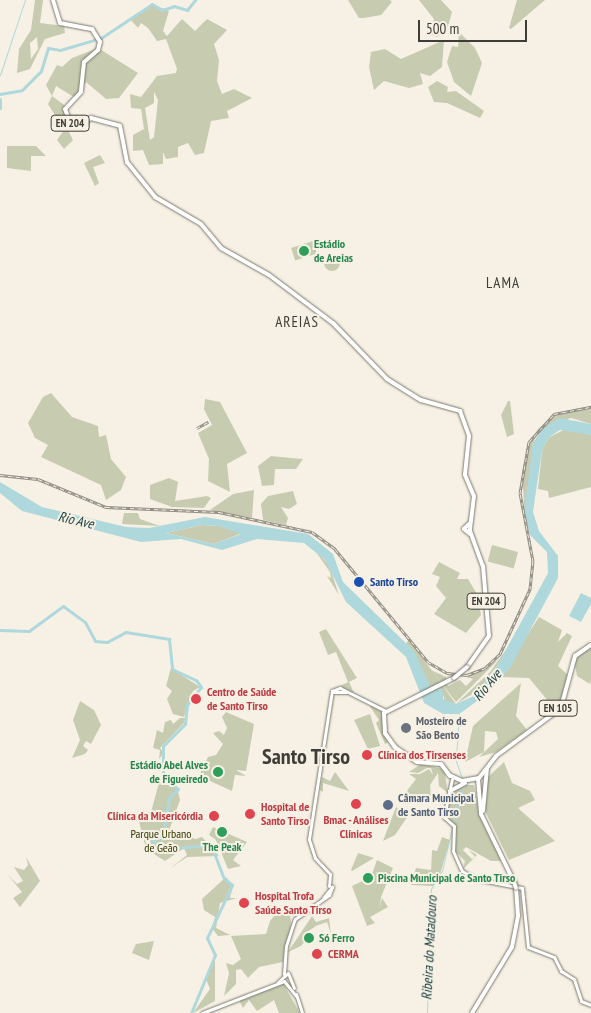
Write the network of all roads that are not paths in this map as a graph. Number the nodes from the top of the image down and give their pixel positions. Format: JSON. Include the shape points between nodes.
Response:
{"nodes":[{"id":1,"x":54,"y":0,"type":"edge"},
{"id":2,"x":591,"y":645,"type":"edge"},
{"id":3,"x":346,"y":692,"type":"junction"},
{"id":4,"x":334,"y":693,"type":"junction"},
{"id":5,"x":386,"y":712,"type":"junction"},
{"id":6,"x":499,"y":753,"type":"junction"},
{"id":7,"x":452,"y":778,"type":"junction"},
{"id":8,"x":478,"y":779,"type":"junction"},
{"id":9,"x":467,"y":782,"type":"junction"},
{"id":10,"x":486,"y":782,"type":"junction"},
{"id":11,"x":476,"y":786,"type":"junction"},
{"id":12,"x":484,"y":788,"type":"junction"},
{"id":13,"x":450,"y":791,"type":"junction"},
{"id":14,"x":487,"y":825,"type":"junction"},
{"id":15,"x":286,"y":977,"type":"junction"},
{"id":16,"x":296,"y":996,"type":"junction"},
{"id":17,"x":591,"y":1005,"type":"edge"},
{"id":18,"x":202,"y":1013,"type":"edge"},
{"id":19,"x":302,"y":1013,"type":"edge"},
{"id":20,"x":472,"y":1013,"type":"edge"}],
"edges":[{"from":1,"to":5,"type":"main road","number":"EN 204","bridge":true,"via":[[60,23],[92,29],[100,42],[98,50],[84,62],[82,90],[64,114],[74,126],[91,118],[120,126],[130,165],[155,197],[204,226],[221,248],[265,273],[333,322],[387,379],[421,400],[460,411],[469,436],[465,471],[474,494],[469,529],[483,566],[489,636],[467,667],[454,678]]},
{"from":2,"to":6,"type":"main road","number":"EN 105","via":[[575,656],[558,708]]},
{"from":3,"to":4,"type":"main road"},
{"from":3,"to":4,"type":"main road","via":[[336,688]]},
{"from":3,"to":5,"type":"main road"},
{"from":4,"to":15,"type":"main road","via":[[310,842],[315,858],[329,873],[330,886],[325,896],[298,915],[285,951]]},
{"from":5,"to":7,"type":"main road","via":[[385,726],[395,747],[421,763],[437,763]]},
{"from":6,"to":8,"type":"main road","number":"EN 105"},
{"from":6,"to":10,"type":"main road","number":"EN 105","via":[[487,769]]},
{"from":7,"to":9,"type":"main road"},
{"from":7,"to":9,"type":"main road"},
{"from":7,"to":13,"type":"main road"},
{"from":8,"to":9,"type":"main road"},
{"from":8,"to":10,"type":"main road"},
{"from":8,"to":11,"type":"main road","number":"EN 105"},
{"from":9,"to":11,"type":"main road"},
{"from":9,"to":13,"type":"main road","via":[[455,784]]},
{"from":10,"to":12,"type":"main road","number":"EN 105"},
{"from":11,"to":12,"type":"main road"},
{"from":11,"to":14,"type":"main road","number":"EN 105"},
{"from":12,"to":14,"type":"main road","number":"EN 105","via":[[481,804]]},
{"from":13,"to":17,"type":"main road","via":[[444,817],[454,826],[452,851],[462,871],[476,879],[508,884],[525,893],[521,911],[530,950],[554,957],[560,971],[574,979],[581,1001]]},
{"from":14,"to":20,"type":"main road","number":"EN 105","bridge":true,"via":[[514,882],[518,916],[512,947]]},
{"from":15,"to":16,"type":"main road"},
{"from":15,"to":16,"type":"main road"},
{"from":15,"to":18,"type":"main road"},
{"from":16,"to":19,"type":"main road"}]}
